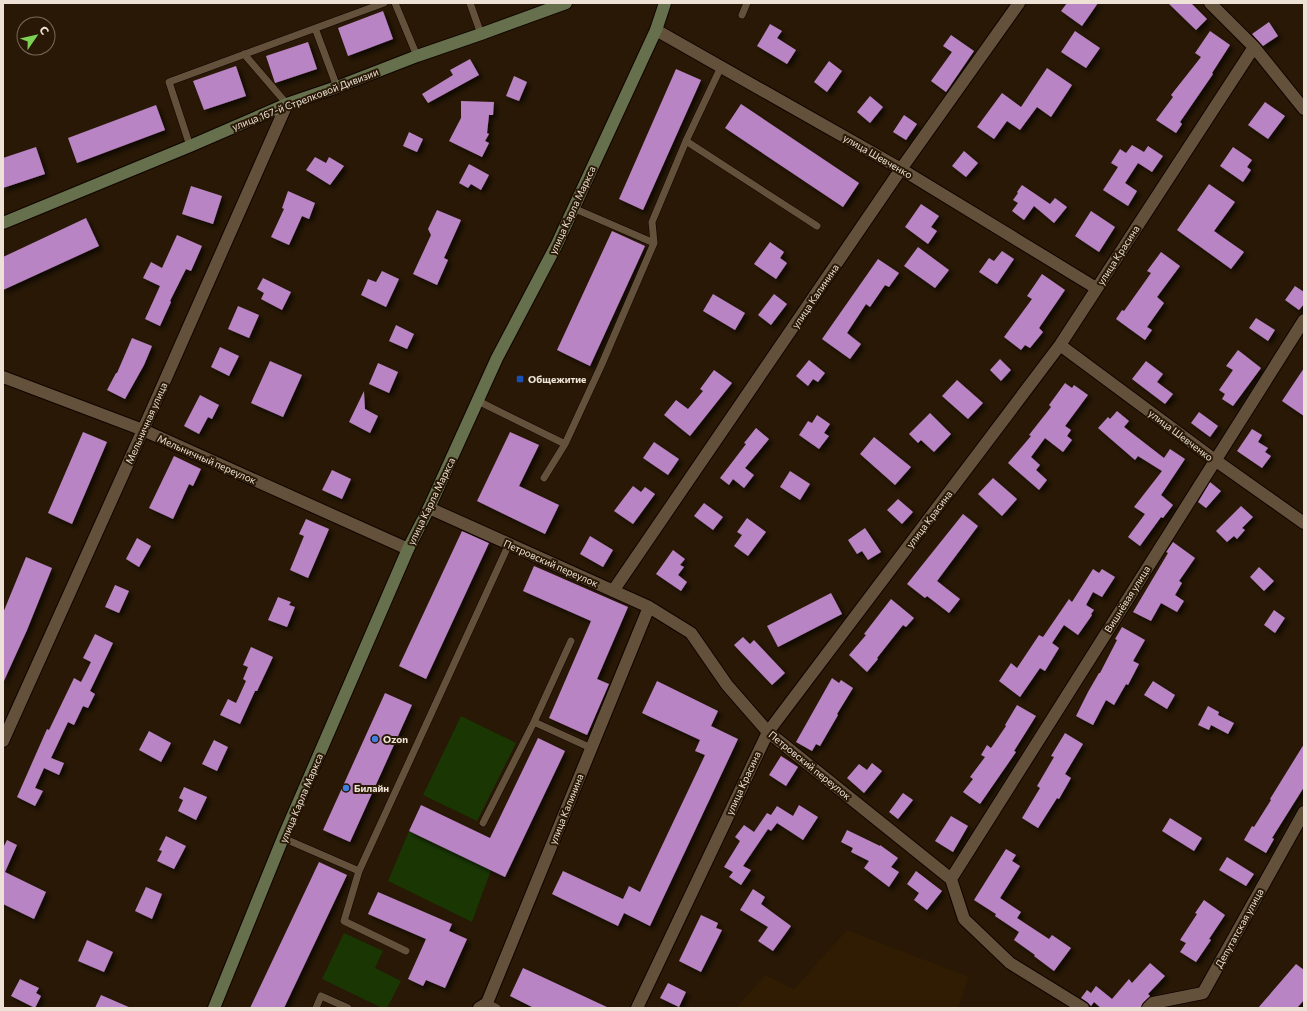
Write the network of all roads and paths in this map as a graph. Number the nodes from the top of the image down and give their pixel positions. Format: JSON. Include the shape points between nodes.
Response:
{"nodes":[{"id":1,"x":384,"y":3,"type":"edge"},
{"id":2,"x":395,"y":3,"type":"edge"},
{"id":3,"x":470,"y":3,"type":"edge"},
{"id":4,"x":566,"y":3,"type":"edge"},
{"id":5,"x":665,"y":3,"type":"edge"},
{"id":6,"x":747,"y":3,"type":"edge"},
{"id":7,"x":1019,"y":3,"type":"edge"},
{"id":8,"x":1210,"y":3,"type":"edge"},
{"id":9,"x":742,"y":15,"type":"dead end"},
{"id":10,"x":315,"y":28,"type":"junction"},
{"id":11,"x":656,"y":30,"type":"junction"},
{"id":12,"x":481,"y":34,"type":"junction"},
{"id":13,"x":1254,"y":48,"type":"junction"},
{"id":14,"x":244,"y":54,"type":"junction"},
{"id":15,"x":417,"y":56,"type":"junction"},
{"id":16,"x":721,"y":67,"type":"junction"},
{"id":17,"x":336,"y":87,"type":"junction"},
{"id":18,"x":287,"y":104,"type":"junction"},
{"id":19,"x":1304,"y":109,"type":"edge"},
{"id":20,"x":686,"y":141,"type":"junction"},
{"id":21,"x":190,"y":146,"type":"junction"},
{"id":22,"x":901,"y":169,"type":"junction"},
{"id":23,"x":573,"y":208,"type":"junction"},
{"id":24,"x":3,"y":223,"type":"edge"},
{"id":25,"x":817,"y":226,"type":"dead end"},
{"id":26,"x":654,"y":243,"type":"junction"},
{"id":27,"x":1096,"y":288,"type":"junction"},
{"id":28,"x":1304,"y":320,"type":"edge"},
{"id":29,"x":1060,"y":345,"type":"junction"},
{"id":30,"x":3,"y":377,"type":"edge"},
{"id":31,"x":478,"y":401,"type":"junction"},
{"id":32,"x":143,"y":430,"type":"junction"},
{"id":33,"x":565,"y":444,"type":"junction"},
{"id":34,"x":1215,"y":460,"type":"junction"},
{"id":35,"x":544,"y":478,"type":"dead end"},
{"id":36,"x":429,"y":508,"type":"junction"},
{"id":37,"x":1304,"y":523,"type":"edge"},
{"id":38,"x":509,"y":544,"type":"junction"},
{"id":39,"x":408,"y":549,"type":"junction"},
{"id":40,"x":613,"y":591,"type":"junction"},
{"id":41,"x":649,"y":607,"type":"junction"},
{"id":42,"x":571,"y":641,"type":"dead end"},
{"id":43,"x":534,"y":722,"type":"junction"},
{"id":44,"x":768,"y":732,"type":"junction"},
{"id":45,"x":3,"y":741,"type":"edge"},
{"id":46,"x":591,"y":748,"type":"junction"},
{"id":47,"x":1304,"y":812,"type":"edge"},
{"id":48,"x":483,"y":823,"type":"dead end"},
{"id":49,"x":283,"y":838,"type":"junction"},
{"id":50,"x":359,"y":871,"type":"junction"},
{"id":51,"x":951,"y":879,"type":"junction"},
{"id":52,"x":406,"y":951,"type":"dead end"},
{"id":53,"x":488,"y":1006,"type":"edge"},
{"id":54,"x":214,"y":1008,"type":"edge"},
{"id":55,"x":316,"y":1008,"type":"edge"},
{"id":56,"x":348,"y":1008,"type":"edge"},
{"id":57,"x":637,"y":1008,"type":"edge"},
{"id":58,"x":1083,"y":1008,"type":"edge"},
{"id":59,"x":1148,"y":1008,"type":"edge"}],
"edges":[{"from":1,"to":10,"type":"lane"},
{"from":2,"to":15,"type":"lane"},
{"from":3,"to":12,"type":"lane"},
{"from":4,"to":12,"type":"street","name":"улица 167-й Стрелковой Дивизии"},
{"from":5,"to":11,"type":"street","name":"улица Карла Маркса"},
{"from":6,"to":9,"type":"lane"},
{"from":7,"to":22,"type":"street","name":"улица Калинина"},
{"from":8,"to":13,"type":"street"},
{"from":10,"to":14,"type":"lane"},
{"from":10,"to":17,"type":"lane"},
{"from":11,"to":16,"type":"street","name":"улица Шевченко"},
{"from":11,"to":23,"type":"street","name":"улица Карла Маркса"},
{"from":12,"to":15,"type":"street","name":"улица 167-й Стрелковой Дивизии"},
{"from":13,"to":19,"type":"street"},
{"from":13,"to":27,"type":"street","name":"улица Красина"},
{"from":14,"to":18,"type":"lane"},
{"from":14,"to":21,"type":"lane","via":[[169,82]]},
{"from":15,"to":17,"type":"street","name":"улица 167-й Стрелковой Дивизии"},
{"from":16,"to":20,"type":"lane"},
{"from":16,"to":22,"type":"street","name":"улица Шевченко"},
{"from":17,"to":18,"type":"street","name":"улица 167-й Стрелковой Дивизии"},
{"from":18,"to":21,"type":"street","name":"улица 167-й Стрелковой Дивизии"},
{"from":18,"to":32,"type":"street","name":"Мельничная улица"},
{"from":20,"to":25,"type":"lane"},
{"from":20,"to":26,"type":"lane","via":[[652,222]]},
{"from":21,"to":24,"type":"street","name":"улица 167-й Стрелковой Дивизии"},
{"from":22,"to":27,"type":"street","name":"улица Шевченко"},
{"from":22,"to":40,"type":"street","name":"улица Калинина"},
{"from":23,"to":26,"type":"lane"},
{"from":23,"to":31,"type":"street","name":"улица Карла Маркса"},
{"from":26,"to":33,"type":"lane"},
{"from":27,"to":29,"type":"street","name":"улица Красина"},
{"from":28,"to":34,"type":"street","name":"Вишнёвая улица"},
{"from":29,"to":34,"type":"street","name":"улица Шевченко"},
{"from":29,"to":44,"type":"street","name":"улица Красина"},
{"from":30,"to":32,"type":"street","name":"Мельничный переулок"},
{"from":31,"to":33,"type":"lane"},
{"from":31,"to":36,"type":"street","name":"улица Карла Маркса"},
{"from":32,"to":39,"type":"street","name":"Мельничный переулок"},
{"from":32,"to":45,"type":"street","name":"Мельничная улица"},
{"from":33,"to":35,"type":"lane"},
{"from":34,"to":37,"type":"street","name":"улица Шевченко"},
{"from":34,"to":51,"type":"street","name":"Вишнёвая улица"},
{"from":36,"to":38,"type":"street","name":"Петровский переулок"},
{"from":36,"to":39,"type":"street","name":"улица Карла Маркса"},
{"from":38,"to":40,"type":"street","name":"Петровский переулок"},
{"from":38,"to":50,"type":"lane"},
{"from":39,"to":49,"type":"street","name":"улица Карла Маркса"},
{"from":40,"to":41,"type":"street","name":"Петровский переулок"},
{"from":41,"to":44,"type":"street","name":"Петровский переулок","via":[[691,633],[727,685]]},
{"from":41,"to":46,"type":"street","name":"улица Калинина"},
{"from":42,"to":43,"type":"lane"},
{"from":43,"to":46,"type":"lane"},
{"from":43,"to":48,"type":"lane"},
{"from":44,"to":51,"type":"street","name":"Петровский переулок"},
{"from":44,"to":57,"type":"street","name":"улица Красина"},
{"from":46,"to":53,"type":"street","name":"улица Калинина"},
{"from":47,"to":59,"type":"street","name":"Депутатская улица","via":[[1203,993],[1153,1004]]},
{"from":49,"to":50,"type":"lane"},
{"from":49,"to":54,"type":"street","name":"улица Карла Маркса"},
{"from":50,"to":52,"type":"lane","via":[[344,921]]},
{"from":51,"to":58,"type":"street","via":[[964,919],[1010,963]]},
{"from":55,"to":56,"type":"lane","via":[[321,996]]}]}
